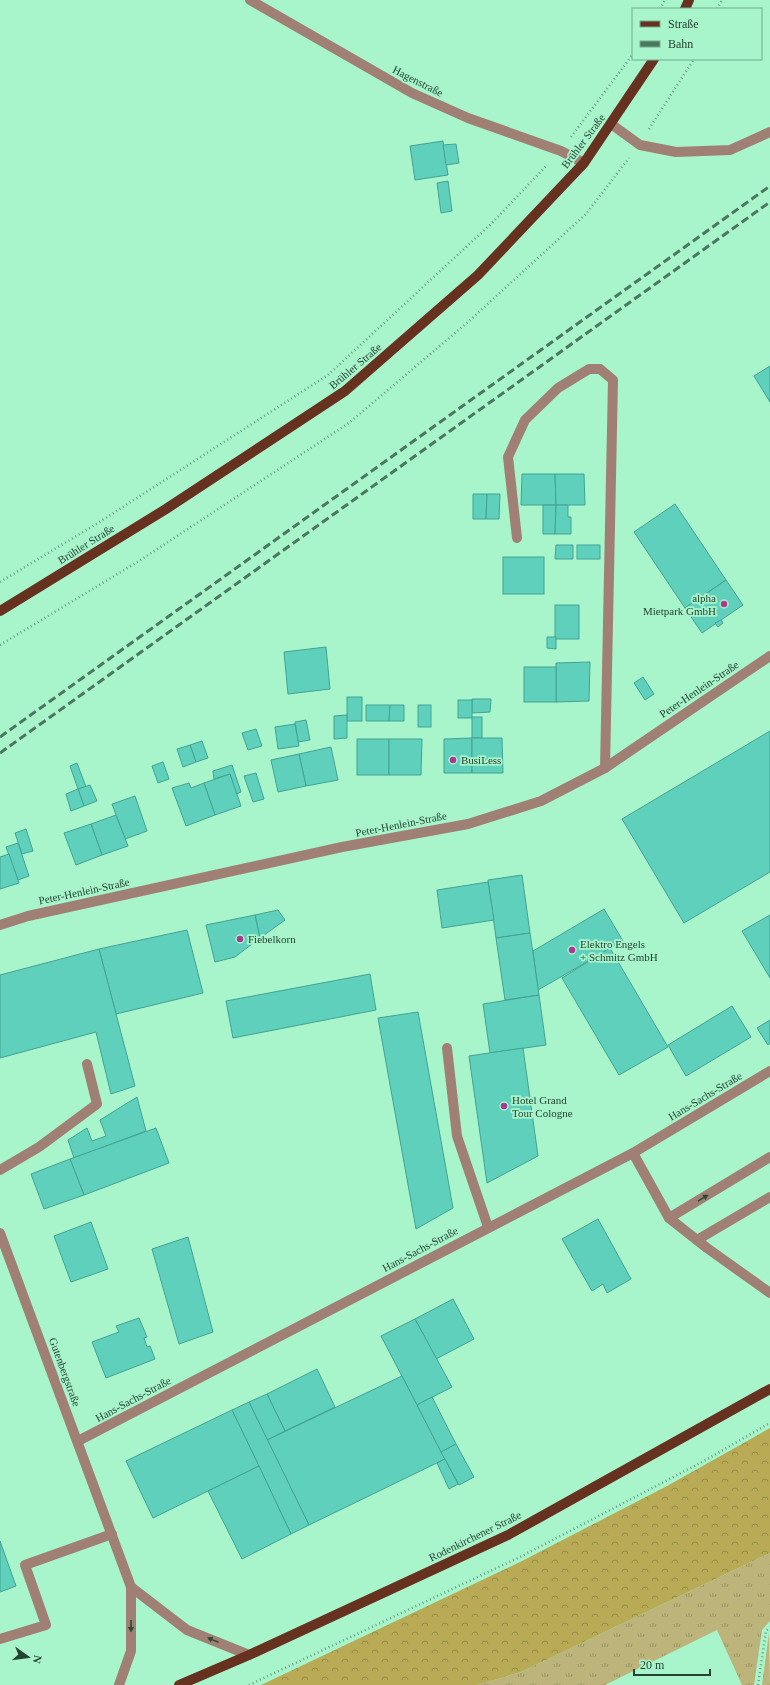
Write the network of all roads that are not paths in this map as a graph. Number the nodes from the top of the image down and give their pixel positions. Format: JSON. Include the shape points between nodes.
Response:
{"nodes":[{"id":1,"x":250,"y":0,"type":"edge"},
{"id":2,"x":653,"y":60,"type":"edge"},
{"id":3,"x":612,"y":124,"type":"junction"},
{"id":4,"x":770,"y":132,"type":"edge"},
{"id":5,"x":584,"y":163,"type":"junction"},
{"id":6,"x":517,"y":538,"type":"dead end"},
{"id":7,"x":0,"y":611,"type":"edge"},
{"id":8,"x":770,"y":656,"type":"edge"},
{"id":9,"x":605,"y":768,"type":"junction"},
{"id":10,"x":0,"y":925,"type":"edge"},
{"id":11,"x":447,"y":1048,"type":"dead end"},
{"id":12,"x":87,"y":1064,"type":"dead end"},
{"id":13,"x":770,"y":1072,"type":"edge"},
{"id":14,"x":633,"y":1153,"type":"junction"},
{"id":15,"x":770,"y":1157,"type":"edge"},
{"id":16,"x":0,"y":1170,"type":"edge"},
{"id":17,"x":770,"y":1197,"type":"edge"},
{"id":18,"x":670,"y":1218,"type":"junction"},
{"id":19,"x":488,"y":1227,"type":"junction"},
{"id":20,"x":0,"y":1233,"type":"edge"},
{"id":21,"x":696,"y":1240,"type":"junction"},
{"id":22,"x":770,"y":1293,"type":"edge"},
{"id":23,"x":770,"y":1390,"type":"edge"},
{"id":24,"x":78,"y":1441,"type":"junction"},
{"id":25,"x":112,"y":1534,"type":"junction"},
{"id":26,"x":131,"y":1587,"type":"junction"},
{"id":27,"x":0,"y":1639,"type":"edge"},
{"id":28,"x":249,"y":1655,"type":"junction"},
{"id":29,"x":119,"y":1685,"type":"edge"},
{"id":30,"x":179,"y":1685,"type":"edge"}],
"edges":[{"from":1,"to":5,"type":"street","name":"Hagenstraße","via":[[412,93],[468,118],[561,151]]},
{"from":2,"to":3,"type":"main road","name":"Brühler Straße"},
{"from":3,"to":4,"type":"street","via":[[640,145],[676,152],[730,150]]},
{"from":3,"to":5,"type":"main road","name":"Brühler Straße"},
{"from":5,"to":7,"type":"main road","name":"Brühler Straße","via":[[478,275],[345,392],[166,508]]},
{"from":6,"to":9,"type":"street","via":[[508,457],[525,420],[558,388],[589,369],[600,369],[613,380]]},
{"from":8,"to":9,"type":"street","name":"Peter-Henlein-Straße"},
{"from":9,"to":10,"type":"street","name":"Peter-Henlein-Straße","via":[[541,801],[468,824],[342,847],[28,916]]},
{"from":11,"to":19,"type":"street","via":[[457,1136]]},
{"from":12,"to":16,"type":"street","via":[[97,1104],[39,1147]]},
{"from":13,"to":14,"type":"street","name":"Hans-Sachs-Straße"},
{"from":14,"to":18,"type":"street"},
{"from":14,"to":19,"type":"street","name":"Hans-Sachs-Straße"},
{"from":18,"to":15,"type":"street","one_way":true},
{"from":17,"to":21,"type":"street"},
{"from":18,"to":21,"type":"street"},
{"from":19,"to":24,"type":"street","name":"Hans-Sachs-Straße"},
{"from":20,"to":24,"type":"street","name":"Gutenbergstraße"},
{"from":21,"to":22,"type":"street"},
{"from":23,"to":28,"type":"main road","name":"Rodenkirchener Straße","via":[[508,1535]]},
{"from":24,"to":25,"type":"street","name":"Gutenbergstraße"},
{"from":25,"to":26,"type":"street","name":"Gutenbergstraße"},
{"from":25,"to":27,"type":"street","via":[[25,1565],[46,1625]]},
{"from":28,"to":26,"type":"street","one_way":true,"via":[[187,1630]]},
{"from":26,"to":29,"type":"street","one_way":true,"via":[[131,1651]]},
{"from":28,"to":30,"type":"main road","name":"Rodenkirchener Straße"}]}
